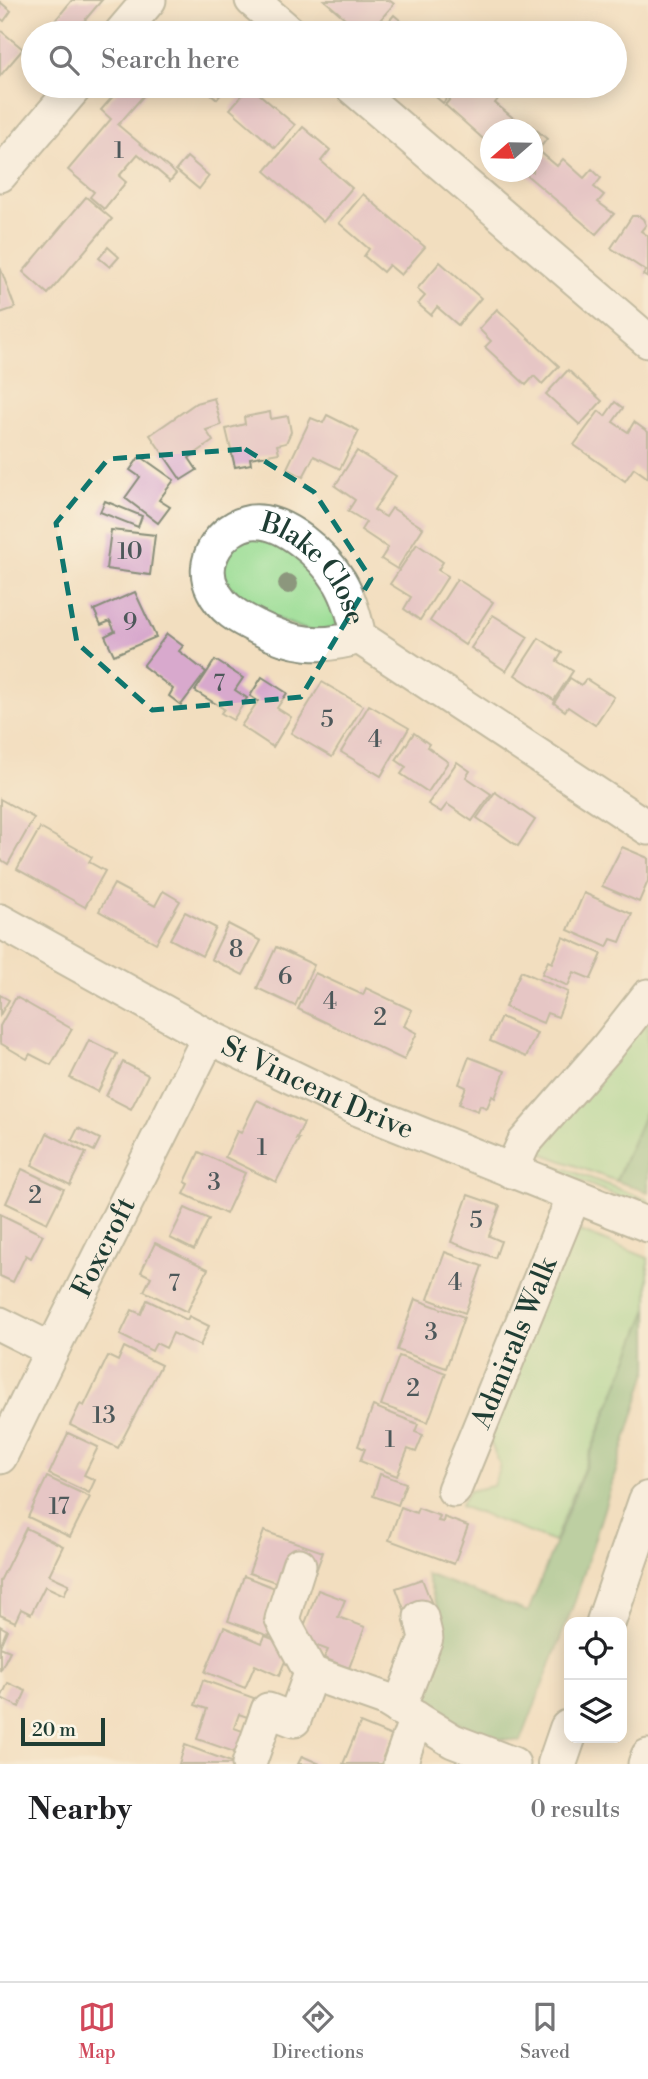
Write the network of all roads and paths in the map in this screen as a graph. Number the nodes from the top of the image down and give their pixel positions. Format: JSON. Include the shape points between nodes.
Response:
{"nodes":[{"id":1,"x":149,"y":0,"type":"edge"},
{"id":2,"x":252,"y":0,"type":"edge"},
{"id":3,"x":131,"y":21,"type":"edge"},
{"id":4,"x":276,"y":21,"type":"edge"},
{"id":5,"x":66,"y":98,"type":"edge"},
{"id":6,"x":365,"y":98,"type":"edge"},
{"id":7,"x":0,"y":175,"type":"edge"},
{"id":8,"x":648,"y":341,"type":"edge"},
{"id":9,"x":359,"y":637,"type":"junction"},
{"id":10,"x":648,"y":828,"type":"edge"},
{"id":11,"x":0,"y":921,"type":"edge"},
{"id":12,"x":648,"y":996,"type":"edge"},
{"id":13,"x":209,"y":1037,"type":"junction"},
{"id":14,"x":510,"y":1171,"type":"junction"},
{"id":15,"x":574,"y":1196,"type":"junction"},
{"id":16,"x":648,"y":1225,"type":"edge"},
{"id":17,"x":0,"y":1324,"type":"edge"},
{"id":18,"x":52,"y":1350,"type":"junction"},
{"id":19,"x":0,"y":1457,"type":"edge"},
{"id":20,"x":454,"y":1490,"type":"dead end"},
{"id":21,"x":648,"y":1501,"type":"edge"},
{"id":22,"x":299,"y":1565,"type":"dead end"},
{"id":23,"x":421,"y":1617,"type":"dead end"},
{"id":24,"x":608,"y":1617,"type":"edge"},
{"id":25,"x":311,"y":1673,"type":"junction"},
{"id":26,"x":407,"y":1713,"type":"junction"},
{"id":27,"x":564,"y":1743,"type":"edge"},
{"id":28,"x":648,"y":1756,"type":"edge"},
{"id":29,"x":249,"y":1764,"type":"edge"},
{"id":30,"x":400,"y":1764,"type":"edge"},
{"id":31,"x":513,"y":1764,"type":"edge"},
{"id":32,"x":557,"y":1764,"type":"edge"},
{"id":33,"x":645,"y":1764,"type":"edge"}],
"edges":[{"from":1,"to":3,"type":"street"},
{"from":2,"to":4,"type":"street"},
{"from":5,"to":7,"type":"street"},
{"from":6,"to":8,"type":"street"},
{"from":9,"to":9,"type":"street","name":"Blake Close","via":[[339,643],[295,643],[237,617],[212,589],[211,555],[220,538],[230,529],[253,522],[288,531],[326,563],[341,583]]},
{"from":9,"to":10,"type":"street","name":"Blake Close"},
{"from":11,"to":13,"type":"street","name":"St Vincent Drive"},
{"from":12,"to":14,"type":"street","via":[[524,1143]]},
{"from":13,"to":14,"type":"street","name":"St Vincent Drive","via":[[356,1108]]},
{"from":13,"to":18,"type":"street","name":"Foxcroft"},
{"from":14,"to":15,"type":"street","name":"St Vincent Drive"},
{"from":15,"to":16,"type":"street","name":"St Vincent Drive"},
{"from":15,"to":20,"type":"street","name":"Admirals Walk"},
{"from":17,"to":18,"type":"street"},
{"from":18,"to":19,"type":"street","name":"Foxcroft"},
{"from":21,"to":24,"type":"main road"},
{"from":22,"to":25,"type":"street","via":[[282,1619]]},
{"from":23,"to":26,"type":"street","via":[[426,1638]]},
{"from":25,"to":26,"type":"street","via":[[385,1699]]},
{"from":25,"to":29,"type":"street","via":[[294,1720],[268,1710]]},
{"from":26,"to":30,"type":"street"},
{"from":26,"to":31,"type":"street","via":[[453,1741]]},
{"from":27,"to":32,"type":"main road"},
{"from":28,"to":33,"type":"street"}]}
